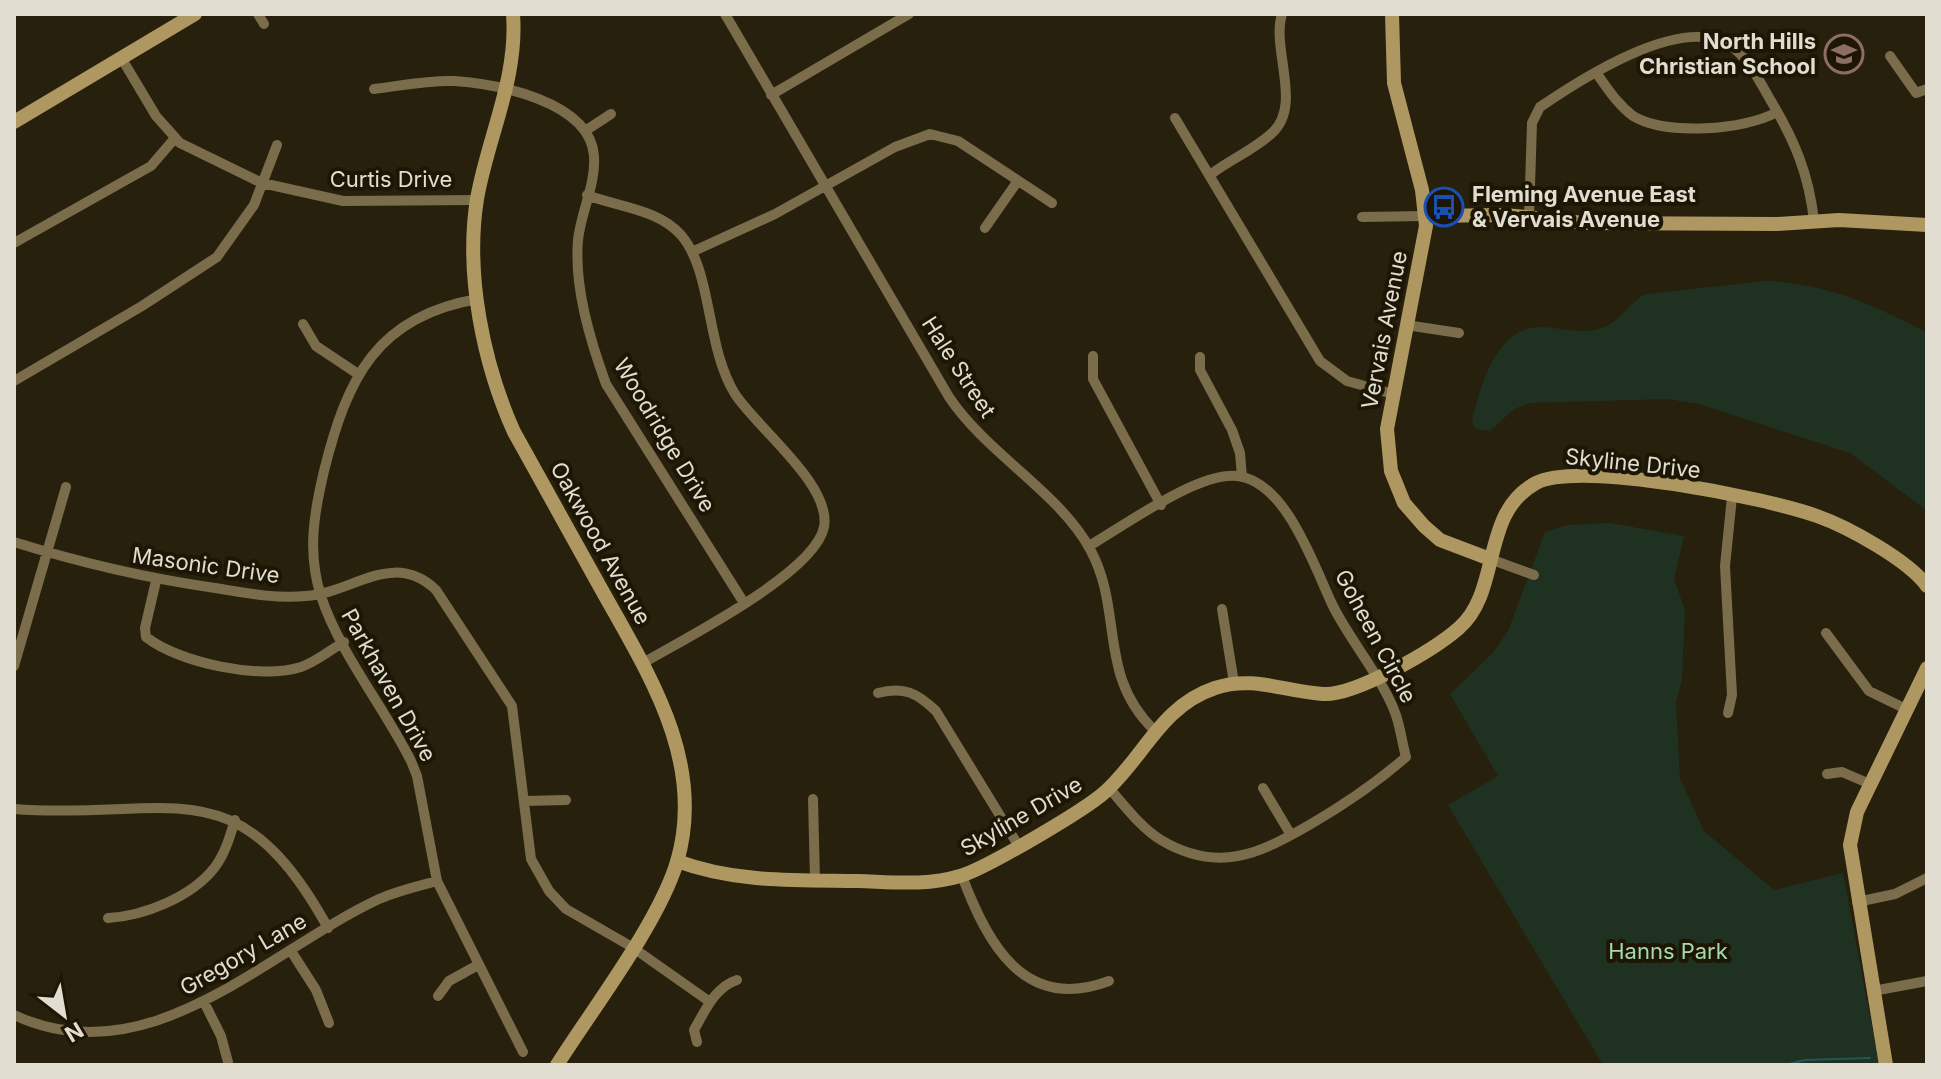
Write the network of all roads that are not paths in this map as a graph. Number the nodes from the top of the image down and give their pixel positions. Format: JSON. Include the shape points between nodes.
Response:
{"nodes":[{"id":1,"x":195,"y":14,"type":"edge"},
{"id":2,"x":513,"y":14,"type":"edge"},
{"id":3,"x":725,"y":14,"type":"edge"},
{"id":4,"x":909,"y":14,"type":"edge"},
{"id":5,"x":1282,"y":14,"type":"edge"},
{"id":6,"x":1392,"y":14,"type":"edge"},
{"id":7,"x":1890,"y":56,"type":"dead end"},
{"id":8,"x":122,"y":59,"type":"junction"},
{"id":9,"x":1597,"y":74,"type":"junction"},
{"id":10,"x":374,"y":89,"type":"dead end"},
{"id":11,"x":1927,"y":89,"type":"edge"},
{"id":12,"x":506,"y":90,"type":"junction"},
{"id":13,"x":771,"y":95,"type":"junction"},
{"id":14,"x":1777,"y":112,"type":"junction"},
{"id":15,"x":611,"y":114,"type":"dead end"},
{"id":16,"x":1175,"y":118,"type":"dead end"},
{"id":17,"x":14,"y":122,"type":"edge"},
{"id":18,"x":585,"y":131,"type":"junction"},
{"id":19,"x":175,"y":138,"type":"junction"},
{"id":20,"x":277,"y":145,"type":"dead end"},
{"id":21,"x":1210,"y":175,"type":"junction"},
{"id":22,"x":1017,"y":182,"type":"junction"},
{"id":23,"x":262,"y":183,"type":"junction"},
{"id":24,"x":825,"y":186,"type":"junction"},
{"id":25,"x":587,"y":195,"type":"junction"},
{"id":26,"x":477,"y":200,"type":"junction"},
{"id":27,"x":1052,"y":203,"type":"dead end"},
{"id":28,"x":1425,"y":216,"type":"junction"},
{"id":29,"x":1362,"y":217,"type":"dead end"},
{"id":30,"x":1529,"y":218,"type":"junction"},
{"id":31,"x":1814,"y":221,"type":"junction"},
{"id":32,"x":1927,"y":225,"type":"edge"},
{"id":33,"x":985,"y":228,"type":"dead end"},
{"id":34,"x":14,"y":243,"type":"edge"},
{"id":35,"x":694,"y":251,"type":"junction"},
{"id":36,"x":478,"y":299,"type":"junction"},
{"id":37,"x":303,"y":324,"type":"dead end"},
{"id":38,"x":1406,"y":325,"type":"junction"},
{"id":39,"x":1459,"y":333,"type":"dead end"},
{"id":40,"x":1093,"y":356,"type":"dead end"},
{"id":41,"x":1200,"y":357,"type":"dead end"},
{"id":42,"x":358,"y":374,"type":"junction"},
{"id":43,"x":14,"y":381,"type":"edge"},
{"id":44,"x":1393,"y":394,"type":"junction"},
{"id":45,"x":1242,"y":477,"type":"junction"},
{"id":46,"x":66,"y":487,"type":"dead end"},
{"id":47,"x":1732,"y":497,"type":"junction"},
{"id":48,"x":1161,"y":505,"type":"junction"},
{"id":49,"x":14,"y":542,"type":"edge"},
{"id":50,"x":1089,"y":546,"type":"junction"},
{"id":51,"x":46,"y":552,"type":"junction"},
{"id":52,"x":1490,"y":559,"type":"junction"},
{"id":53,"x":1534,"y":575,"type":"dead end"},
{"id":54,"x":156,"y":581,"type":"junction"},
{"id":55,"x":1927,"y":586,"type":"edge"},
{"id":56,"x":320,"y":594,"type":"junction"},
{"id":57,"x":744,"y":603,"type":"junction"},
{"id":58,"x":1222,"y":609,"type":"dead end"},
{"id":59,"x":1826,"y":633,"type":"dead end"},
{"id":60,"x":344,"y":642,"type":"junction"},
{"id":61,"x":643,"y":663,"type":"junction"},
{"id":62,"x":14,"y":666,"type":"edge"},
{"id":63,"x":1927,"y":668,"type":"edge"},
{"id":64,"x":1376,"y":679,"type":"junction"},
{"id":65,"x":1234,"y":683,"type":"junction"},
{"id":66,"x":878,"y":693,"type":"dead end"},
{"id":67,"x":1906,"y":709,"type":"junction"},
{"id":68,"x":1728,"y":713,"type":"dead end"},
{"id":69,"x":1154,"y":730,"type":"junction"},
{"id":70,"x":1827,"y":774,"type":"dead end"},
{"id":71,"x":1870,"y":784,"type":"junction"},
{"id":72,"x":1109,"y":788,"type":"junction"},
{"id":73,"x":1263,"y":788,"type":"dead end"},
{"id":74,"x":813,"y":799,"type":"dead end"},
{"id":75,"x":566,"y":800,"type":"dead end"},
{"id":76,"x":524,"y":801,"type":"junction"},
{"id":77,"x":14,"y":809,"type":"edge"},
{"id":78,"x":235,"y":820,"type":"junction"},
{"id":79,"x":1291,"y":835,"type":"junction"},
{"id":80,"x":1018,"y":845,"type":"junction"},
{"id":81,"x":677,"y":861,"type":"junction"},
{"id":82,"x":962,"y":876,"type":"junction"},
{"id":83,"x":1927,"y":878,"type":"edge"},
{"id":84,"x":815,"y":880,"type":"junction"},
{"id":85,"x":437,"y":881,"type":"junction"},
{"id":86,"x":1857,"y":902,"type":"junction"},
{"id":87,"x":108,"y":918,"type":"dead end"},
{"id":88,"x":328,"y":928,"type":"junction"},
{"id":89,"x":632,"y":947,"type":"junction"},
{"id":90,"x":291,"y":951,"type":"junction"},
{"id":91,"x":478,"y":965,"type":"junction"},
{"id":92,"x":737,"y":980,"type":"dead end"},
{"id":93,"x":1109,"y":981,"type":"dead end"},
{"id":94,"x":1927,"y":981,"type":"edge"},
{"id":95,"x":1873,"y":991,"type":"junction"},
{"id":96,"x":438,"y":996,"type":"dead end"},
{"id":97,"x":204,"y":1002,"type":"junction"},
{"id":98,"x":710,"y":1002,"type":"junction"},
{"id":99,"x":14,"y":1015,"type":"edge"},
{"id":100,"x":329,"y":1023,"type":"dead end"},
{"id":101,"x":697,"y":1042,"type":"dead end"},
{"id":102,"x":523,"y":1052,"type":"dead end"},
{"id":103,"x":228,"y":1062,"type":"dead end"},
{"id":104,"x":557,"y":1065,"type":"edge"},
{"id":105,"x":1886,"y":1065,"type":"edge"}],
"edges":[{"from":1,"to":8,"type":"street"},
{"from":2,"to":12,"type":"street","name":"Oakwood Avenue","via":[[515,39]]},
{"from":3,"to":13,"type":"street","name":"Hale Street"},
{"from":4,"to":13,"type":"street"},
{"from":5,"to":21,"type":"street","via":[[1278,35],[1283,118],[1275,131]]},
{"from":6,"to":28,"type":"street","name":"Vervais Avenue","via":[[1394,83]]},
{"from":7,"to":11,"type":"street","via":[[1916,93]]},
{"from":8,"to":17,"type":"street"},
{"from":8,"to":19,"type":"street","name":"Curtis Drive"},
{"from":9,"to":14,"type":"street","via":[[1631,114],[1655,125],[1745,126]]},
{"from":9,"to":14,"type":"street","via":[[1673,39],[1696,36],[1736,49]]},
{"from":9,"to":30,"type":"street","via":[[1533,116]]},
{"from":10,"to":12,"type":"street","via":[[454,81]]},
{"from":12,"to":18,"type":"street","via":[[564,109]]},
{"from":12,"to":26,"type":"street","name":"Oakwood Avenue"},
{"from":13,"to":24,"type":"street","name":"Hale Street"},
{"from":14,"to":31,"type":"street","via":[[1804,165]]},
{"from":15,"to":18,"type":"street"},
{"from":16,"to":21,"type":"street"},
{"from":18,"to":25,"type":"street","name":"Woodridge Drive","via":[[594,157]]},
{"from":19,"to":23,"type":"street","name":"Curtis Drive"},
{"from":19,"to":34,"type":"street","via":[[151,166]]},
{"from":20,"to":23,"type":"street"},
{"from":21,"to":44,"type":"street","via":[[1320,361],[1347,381]]},
{"from":22,"to":24,"type":"street","via":[[958,141],[930,134]]},
{"from":22,"to":27,"type":"street"},
{"from":22,"to":33,"type":"street"},
{"from":23,"to":26,"type":"street","name":"Curtis Drive","via":[[343,201]]},
{"from":23,"to":43,"type":"street","via":[[243,226],[217,257]]},
{"from":24,"to":35,"type":"street"},
{"from":24,"to":50,"type":"street","name":"Hale Street","via":[[965,421],[1068,519]]},
{"from":25,"to":35,"type":"street","via":[[669,223]]},
{"from":25,"to":57,"type":"street","name":"Woodridge Drive","via":[[578,238],[579,272],[606,384]]},
{"from":26,"to":36,"type":"street","name":"Oakwood Avenue"},
{"from":28,"to":29,"type":"street"},
{"from":28,"to":30,"type":"street"},
{"from":28,"to":38,"type":"street","name":"Vervais Avenue"},
{"from":30,"to":31,"type":"street","via":[[1585,223]]},
{"from":31,"to":32,"type":"street"},
{"from":35,"to":57,"type":"street","via":[[723,372],[740,401],[813,487],[824,515],[817,545],[807,558]]},
{"from":36,"to":42,"type":"street","name":"Parkhaven Drive","via":[[440,308],[401,329],[373,352]]},
{"from":36,"to":61,"type":"street","name":"Oakwood Avenue","via":[[494,376],[514,432]]},
{"from":37,"to":42,"type":"street","via":[[316,346]]},
{"from":38,"to":39,"type":"street"},
{"from":38,"to":44,"type":"street","name":"Vervais Avenue"},
{"from":40,"to":48,"type":"street","via":[[1093,379]]},
{"from":41,"to":45,"type":"street","via":[[1200,370],[1240,453]]},
{"from":42,"to":56,"type":"street","name":"Parkhaven Drive","via":[[342,405],[316,511],[313,565]]},
{"from":44,"to":52,"type":"street","name":"Vervais Avenue","via":[[1388,449],[1404,503],[1440,540]]},
{"from":45,"to":48,"type":"street","via":[[1219,477]]},
{"from":45,"to":64,"type":"street","name":"Goheen Circle","via":[[1281,506]]},
{"from":46,"to":51,"type":"street"},
{"from":47,"to":52,"type":"street","name":"Skyline Drive","via":[[1670,484],[1585,476],[1548,479],[1526,490],[1511,506]]},
{"from":47,"to":55,"type":"street","name":"Skyline Drive","via":[[1819,516],[1908,566]]},
{"from":47,"to":68,"type":"street","via":[[1726,535],[1732,695]]},
{"from":48,"to":50,"type":"street"},
{"from":49,"to":51,"type":"street","name":"Masonic Drive"},
{"from":50,"to":69,"type":"street","name":"Hale Street","via":[[1106,598],[1124,692]]},
{"from":51,"to":54,"type":"street","name":"Masonic Drive"},
{"from":51,"to":62,"type":"street"},
{"from":52,"to":53,"type":"street","name":"Vervais Avenue"},
{"from":52,"to":64,"type":"street","name":"Skyline Drive","via":[[1477,601],[1461,627]]},
{"from":54,"to":56,"type":"street","name":"Masonic Drive","via":[[261,596]]},
{"from":54,"to":60,"type":"street","via":[[146,637],[193,662],[298,668]]},
{"from":56,"to":60,"type":"street","name":"Parkhaven Drive"},
{"from":56,"to":76,"type":"street","name":"Masonic Drive","via":[[401,572],[422,577],[436,590],[512,706]]},
{"from":57,"to":61,"type":"street"},
{"from":58,"to":65,"type":"street"},
{"from":59,"to":67,"type":"street","via":[[1869,691]]},
{"from":60,"to":85,"type":"street","name":"Parkhaven Drive","via":[[417,776]]},
{"from":61,"to":81,"type":"street","name":"Oakwood Avenue","via":[[668,718],[683,774]]},
{"from":63,"to":67,"type":"street"},
{"from":64,"to":65,"type":"street","name":"Skyline Drive","via":[[1330,694]]},
{"from":64,"to":79,"type":"street","name":"Goheen Circle","via":[[1398,721],[1406,757],[1378,784]]},
{"from":65,"to":69,"type":"street","name":"Skyline Drive","via":[[1190,700]]},
{"from":66,"to":80,"type":"street","via":[[907,690],[936,711]]},
{"from":67,"to":71,"type":"street"},
{"from":69,"to":72,"type":"street","name":"Skyline Drive"},
{"from":70,"to":71,"type":"street","via":[[1842,772]]},
{"from":71,"to":86,"type":"street","via":[[1850,845]]},
{"from":72,"to":79,"type":"street","name":"Goheen Circle","via":[[1159,839],[1195,855],[1251,855]]},
{"from":72,"to":80,"type":"street","name":"Skyline Drive"},
{"from":73,"to":79,"type":"street"},
{"from":74,"to":84,"type":"street"},
{"from":75,"to":76,"type":"street"},
{"from":76,"to":89,"type":"street","name":"Masonic Drive","via":[[531,859],[549,891],[566,909]]},
{"from":77,"to":78,"type":"street","via":[[171,807]]},
{"from":78,"to":87,"type":"street","via":[[217,864],[197,885],[148,909]]},
{"from":78,"to":88,"type":"street","via":[[282,859]]},
{"from":80,"to":82,"type":"street","name":"Skyline Drive"},
{"from":81,"to":84,"type":"street","name":"Skyline Drive","via":[[733,877]]},
{"from":81,"to":89,"type":"street","name":"Oakwood Avenue"},
{"from":82,"to":84,"type":"street","name":"Skyline Drive","via":[[920,883]]},
{"from":82,"to":93,"type":"street","via":[[988,933],[1022,976],[1063,988]]},
{"from":83,"to":86,"type":"street","via":[[1895,894]]},
{"from":85,"to":88,"type":"street","name":"Gregory Lane","via":[[384,897]]},
{"from":85,"to":91,"type":"street","name":"Parkhaven Drive"},
{"from":86,"to":95,"type":"street"},
{"from":88,"to":90,"type":"street","name":"Gregory Lane"},
{"from":89,"to":98,"type":"street","name":"Masonic Drive"},
{"from":89,"to":104,"type":"street","name":"Oakwood Avenue"},
{"from":90,"to":97,"type":"street","name":"Gregory Lane"},
{"from":90,"to":100,"type":"street"},
{"from":91,"to":96,"type":"street","via":[[449,981]]},
{"from":91,"to":102,"type":"street","name":"Parkhaven Drive"},
{"from":92,"to":98,"type":"street","via":[[726,983]]},
{"from":94,"to":95,"type":"street"},
{"from":95,"to":105,"type":"street"},
{"from":97,"to":99,"type":"street","name":"Gregory Lane","via":[[161,1020],[110,1030],[53,1027]]},
{"from":97,"to":103,"type":"street"},
{"from":98,"to":101,"type":"street","via":[[694,1030]]}]}
